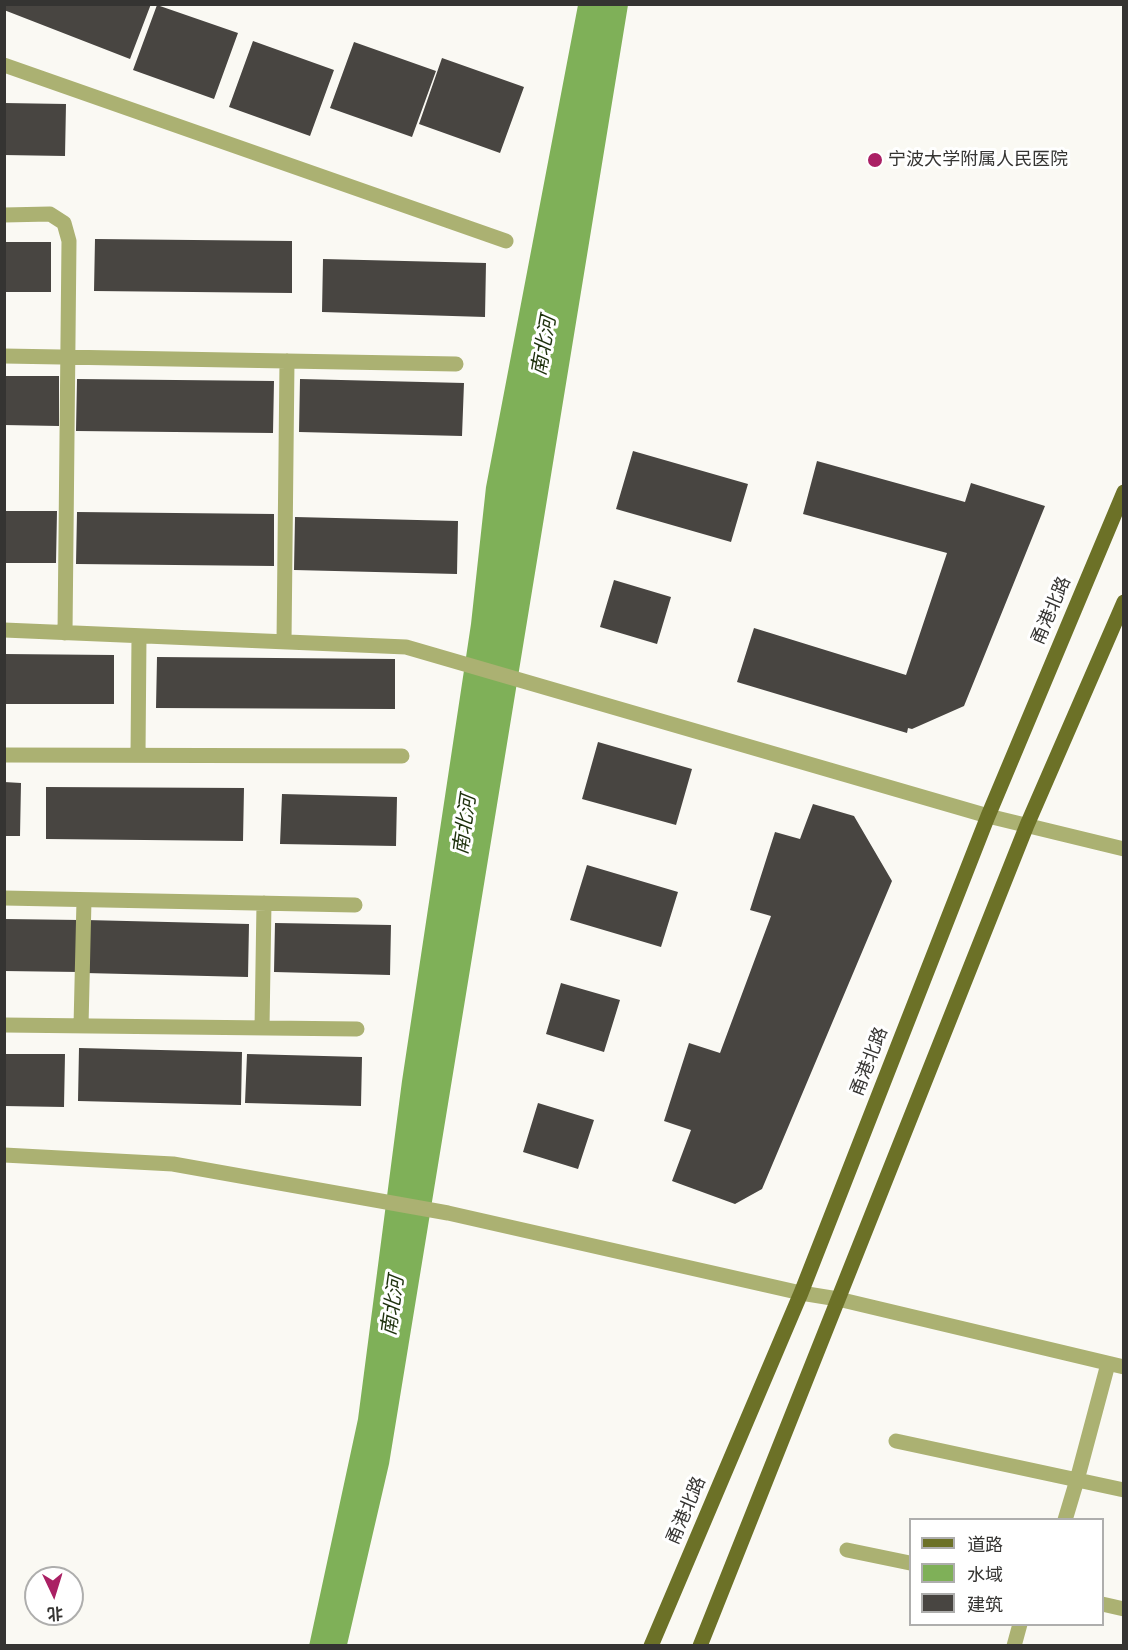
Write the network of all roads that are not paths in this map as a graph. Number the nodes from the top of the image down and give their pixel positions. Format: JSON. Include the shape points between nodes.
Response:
{"nodes":[{"id":1,"x":4,"y":65,"type":"edge"},
{"id":2,"x":4,"y":215,"type":"edge"},
{"id":3,"x":506,"y":241,"type":"dead end"},
{"id":4,"x":4,"y":356,"type":"edge"},
{"id":5,"x":67,"y":357,"type":"junction"},
{"id":6,"x":287,"y":361,"type":"junction"},
{"id":7,"x":456,"y":364,"type":"dead end"},
{"id":8,"x":1124,"y":492,"type":"edge"},
{"id":9,"x":1124,"y":602,"type":"edge"},
{"id":10,"x":4,"y":630,"type":"edge"},
{"id":11,"x":65,"y":633,"type":"junction"},
{"id":12,"x":139,"y":636,"type":"junction"},
{"id":13,"x":284,"y":642,"type":"junction"},
{"id":14,"x":4,"y":754,"type":"edge"},
{"id":15,"x":138,"y":755,"type":"junction"},
{"id":16,"x":402,"y":756,"type":"dead end"},
{"id":17,"x":988,"y":816,"type":"junction"},
{"id":18,"x":1027,"y":825,"type":"junction"},
{"id":19,"x":1124,"y":849,"type":"edge"},
{"id":20,"x":4,"y":898,"type":"edge"},
{"id":21,"x":84,"y":900,"type":"junction"},
{"id":22,"x":264,"y":903,"type":"junction"},
{"id":23,"x":355,"y":905,"type":"dead end"},
{"id":24,"x":4,"y":1025,"type":"edge"},
{"id":25,"x":81,"y":1026,"type":"junction"},
{"id":26,"x":262,"y":1028,"type":"junction"},
{"id":27,"x":357,"y":1029,"type":"dead end"},
{"id":28,"x":4,"y":1155,"type":"edge"},
{"id":29,"x":801,"y":1293,"type":"junction"},
{"id":30,"x":838,"y":1299,"type":"junction"},
{"id":31,"x":1108,"y":1364,"type":"junction"},
{"id":32,"x":1124,"y":1367,"type":"edge"},
{"id":33,"x":897,"y":1441,"type":"dead end"},
{"id":34,"x":1077,"y":1480,"type":"junction"},
{"id":35,"x":1124,"y":1491,"type":"edge"},
{"id":36,"x":1066,"y":1518,"type":"edge"},
{"id":37,"x":847,"y":1550,"type":"dead end"},
{"id":38,"x":909,"y":1563,"type":"edge"},
{"id":39,"x":1104,"y":1604,"type":"edge"},
{"id":40,"x":1124,"y":1609,"type":"edge"},
{"id":41,"x":1019,"y":1626,"type":"edge"},
{"id":42,"x":651,"y":1646,"type":"edge"},
{"id":43,"x":700,"y":1646,"type":"edge"},
{"id":44,"x":1014,"y":1646,"type":"edge"}],
"edges":[{"from":1,"to":3,"type":"street"},
{"from":2,"to":5,"type":"street","via":[[50,214],[64,223],[69,242]]},
{"from":4,"to":5,"type":"street"},
{"from":5,"to":6,"type":"street"},
{"from":5,"to":11,"type":"street"},
{"from":6,"to":7,"type":"street"},
{"from":6,"to":13,"type":"street"},
{"from":8,"to":17,"type":"main road","name":"甬港北路"},
{"from":9,"to":18,"type":"main road"},
{"from":10,"to":11,"type":"street"},
{"from":11,"to":12,"type":"street"},
{"from":12,"to":13,"type":"street"},
{"from":12,"to":15,"type":"street"},
{"from":13,"to":17,"type":"street","via":[[406,647]]},
{"from":14,"to":15,"type":"street"},
{"from":15,"to":16,"type":"street"},
{"from":17,"to":18,"type":"street"},
{"from":17,"to":29,"type":"main road","name":"甬港北路"},
{"from":18,"to":19,"type":"street"},
{"from":18,"to":30,"type":"main road"},
{"from":20,"to":21,"type":"street"},
{"from":21,"to":22,"type":"street"},
{"from":21,"to":25,"type":"street"},
{"from":22,"to":23,"type":"street"},
{"from":22,"to":26,"type":"street"},
{"from":24,"to":25,"type":"street"},
{"from":25,"to":26,"type":"street"},
{"from":26,"to":27,"type":"street"},
{"from":28,"to":29,"type":"street","via":[[173,1164],[437,1210]]},
{"from":29,"to":30,"type":"street"},
{"from":29,"to":42,"type":"main road","name":"甬港北路"},
{"from":30,"to":31,"type":"street"},
{"from":30,"to":43,"type":"main road"},
{"from":31,"to":32,"type":"street"},
{"from":31,"to":34,"type":"street"},
{"from":33,"to":34,"type":"street"},
{"from":34,"to":35,"type":"street"},
{"from":34,"to":36,"type":"street"},
{"from":37,"to":38,"type":"street"},
{"from":39,"to":40,"type":"street"},
{"from":41,"to":44,"type":"street"}]}
